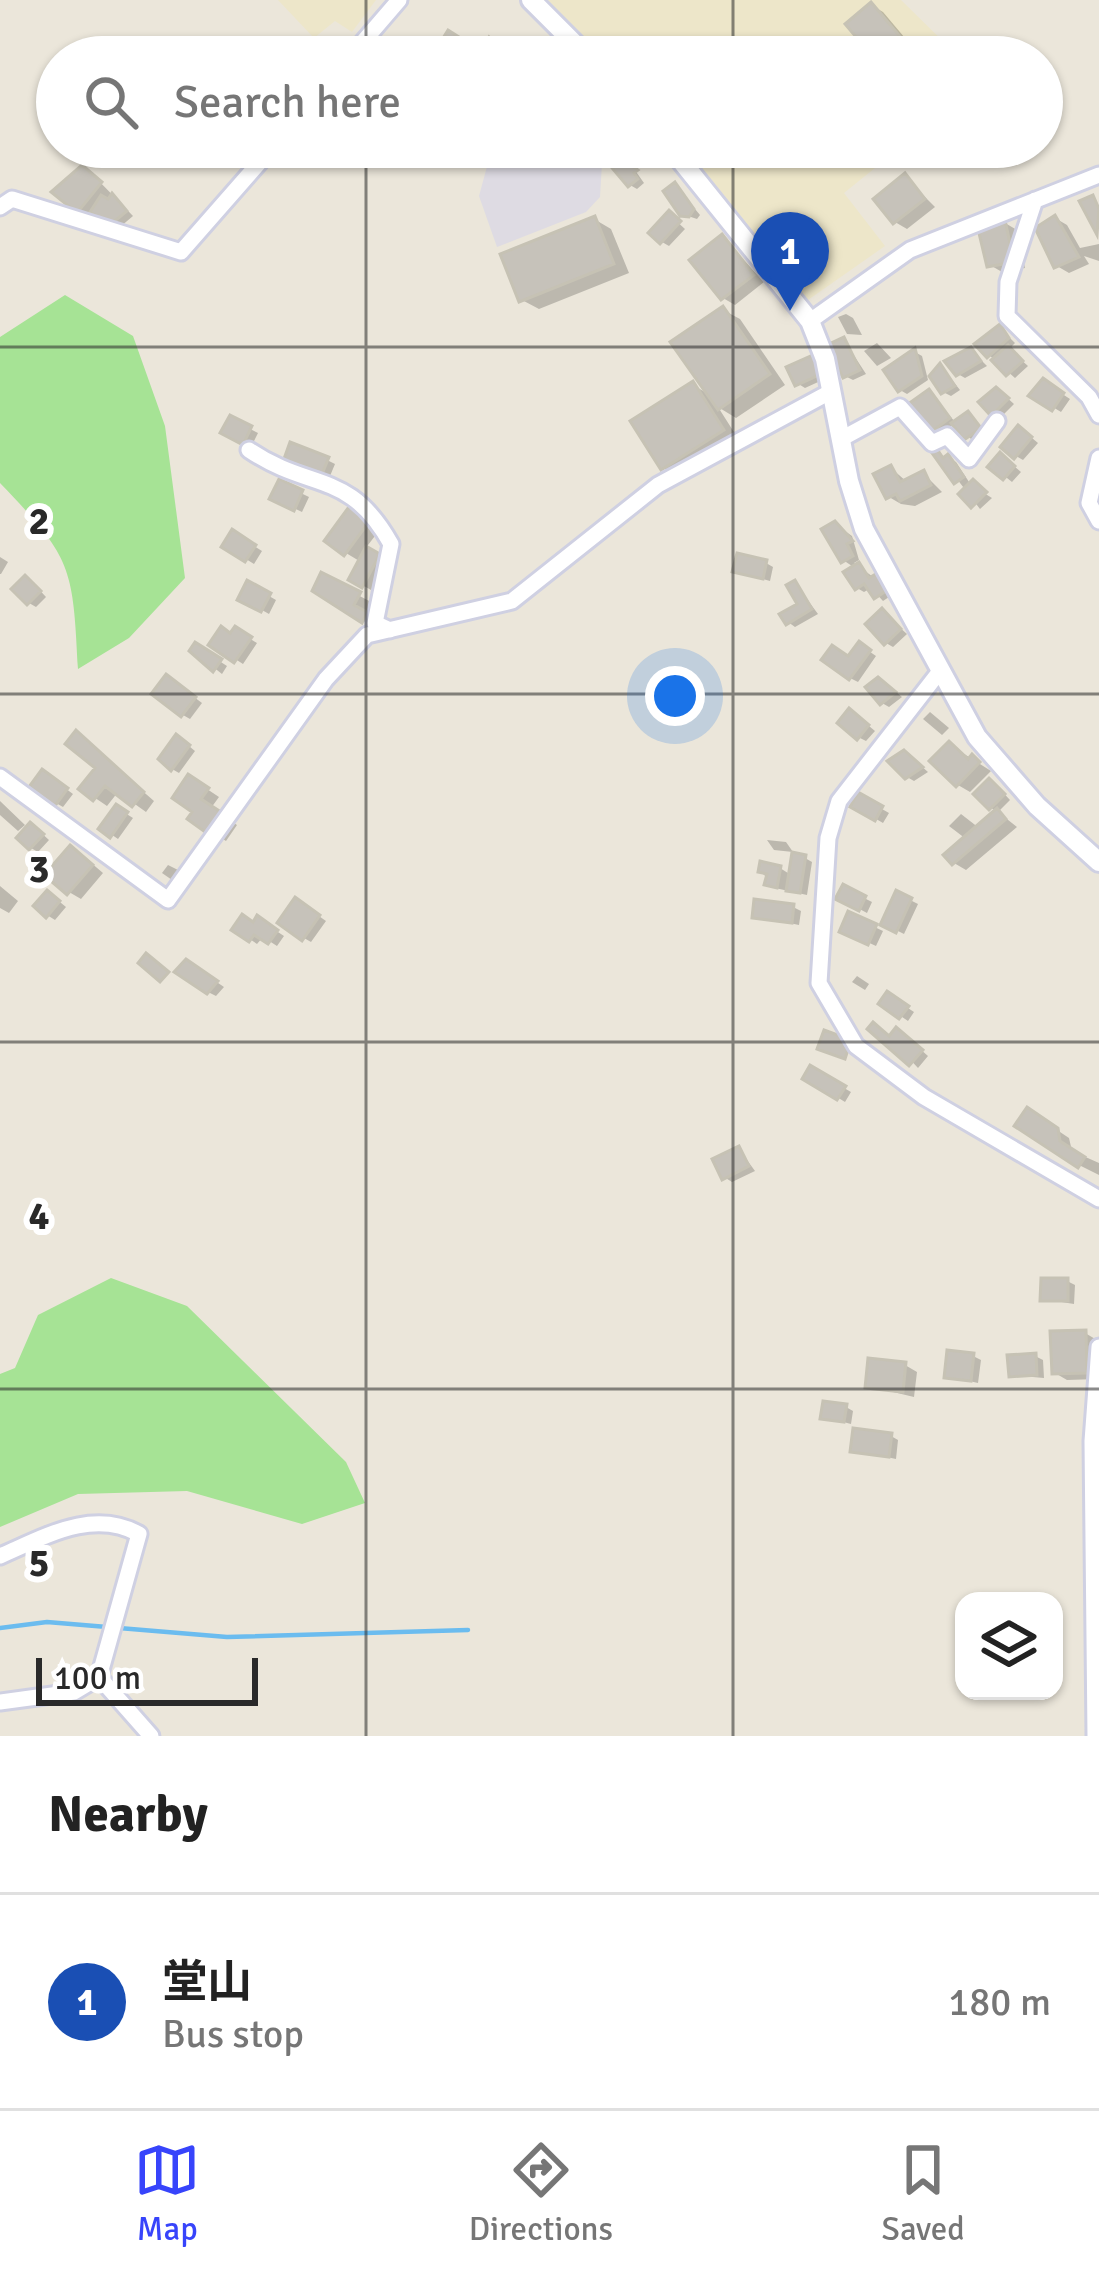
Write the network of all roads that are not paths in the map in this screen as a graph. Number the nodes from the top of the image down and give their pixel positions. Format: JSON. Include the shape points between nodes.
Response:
{"nodes":[{"id":1,"x":399,"y":0,"type":"edge"},
{"id":2,"x":531,"y":0,"type":"edge"},
{"id":3,"x":368,"y":36,"type":"edge"},
{"id":4,"x":567,"y":36,"type":"edge"},
{"id":5,"x":255,"y":168,"type":"edge"},
{"id":6,"x":687,"y":168,"type":"edge"},
{"id":7,"x":1099,"y":175,"type":"edge"},
{"id":8,"x":1036,"y":200,"type":"junction"},
{"id":9,"x":0,"y":207,"type":"edge"},
{"id":10,"x":810,"y":321,"type":"junction"},
{"id":11,"x":832,"y":391,"type":"junction"},
{"id":12,"x":1099,"y":415,"type":"edge"},
{"id":13,"x":997,"y":422,"type":"dead end"},
{"id":14,"x":841,"y":439,"type":"junction"},
{"id":15,"x":249,"y":450,"type":"dead end"},
{"id":16,"x":1099,"y":458,"type":"edge"},
{"id":17,"x":1099,"y":521,"type":"edge"},
{"id":18,"x":392,"y":632,"type":"junction"},
{"id":19,"x":940,"y":671,"type":"junction"},
{"id":20,"x":0,"y":777,"type":"edge"},
{"id":21,"x":1099,"y":862,"type":"edge"},
{"id":22,"x":1099,"y":1199,"type":"edge"},
{"id":23,"x":1099,"y":1346,"type":"edge"},
{"id":24,"x":0,"y":1556,"type":"edge"},
{"id":25,"x":99,"y":1677,"type":"junction"},
{"id":26,"x":0,"y":1702,"type":"edge"},
{"id":27,"x":151,"y":1736,"type":"edge"},
{"id":28,"x":1095,"y":1736,"type":"edge"}],
"edges":[{"from":1,"to":3,"type":"street"},
{"from":2,"to":4,"type":"street"},
{"from":5,"to":9,"type":"street","via":[[181,252],[39,204],[12,200]]},
{"from":6,"to":10,"type":"street"},
{"from":7,"to":8,"type":"street"},
{"from":8,"to":10,"type":"street","via":[[910,250]]},
{"from":8,"to":12,"type":"street","via":[[1007,282],[1007,316]]},
{"from":10,"to":11,"type":"street"},
{"from":11,"to":14,"type":"street"},
{"from":11,"to":18,"type":"street","via":[[658,485],[512,601]]},
{"from":13,"to":14,"type":"street","via":[[969,459],[947,436],[932,443],[900,407]]},
{"from":14,"to":19,"type":"street","via":[[864,529]]},
{"from":15,"to":18,"type":"street","via":[[362,501],[392,544],[375,623]]},
{"from":16,"to":17,"type":"street","via":[[1089,503]]},
{"from":18,"to":20,"type":"street","via":[[367,635],[346,654],[168,900]]},
{"from":19,"to":21,"type":"street","via":[[1004,770]]},
{"from":19,"to":22,"type":"street","via":[[838,801],[828,838],[819,983],[856,1046],[924,1097]]},
{"from":23,"to":28,"type":"street","via":[[1092,1441]]},
{"from":24,"to":25,"type":"street","via":[[94,1523],[139,1534]]},
{"from":25,"to":26,"type":"street","via":[[74,1692]]},
{"from":25,"to":27,"type":"street"}]}
